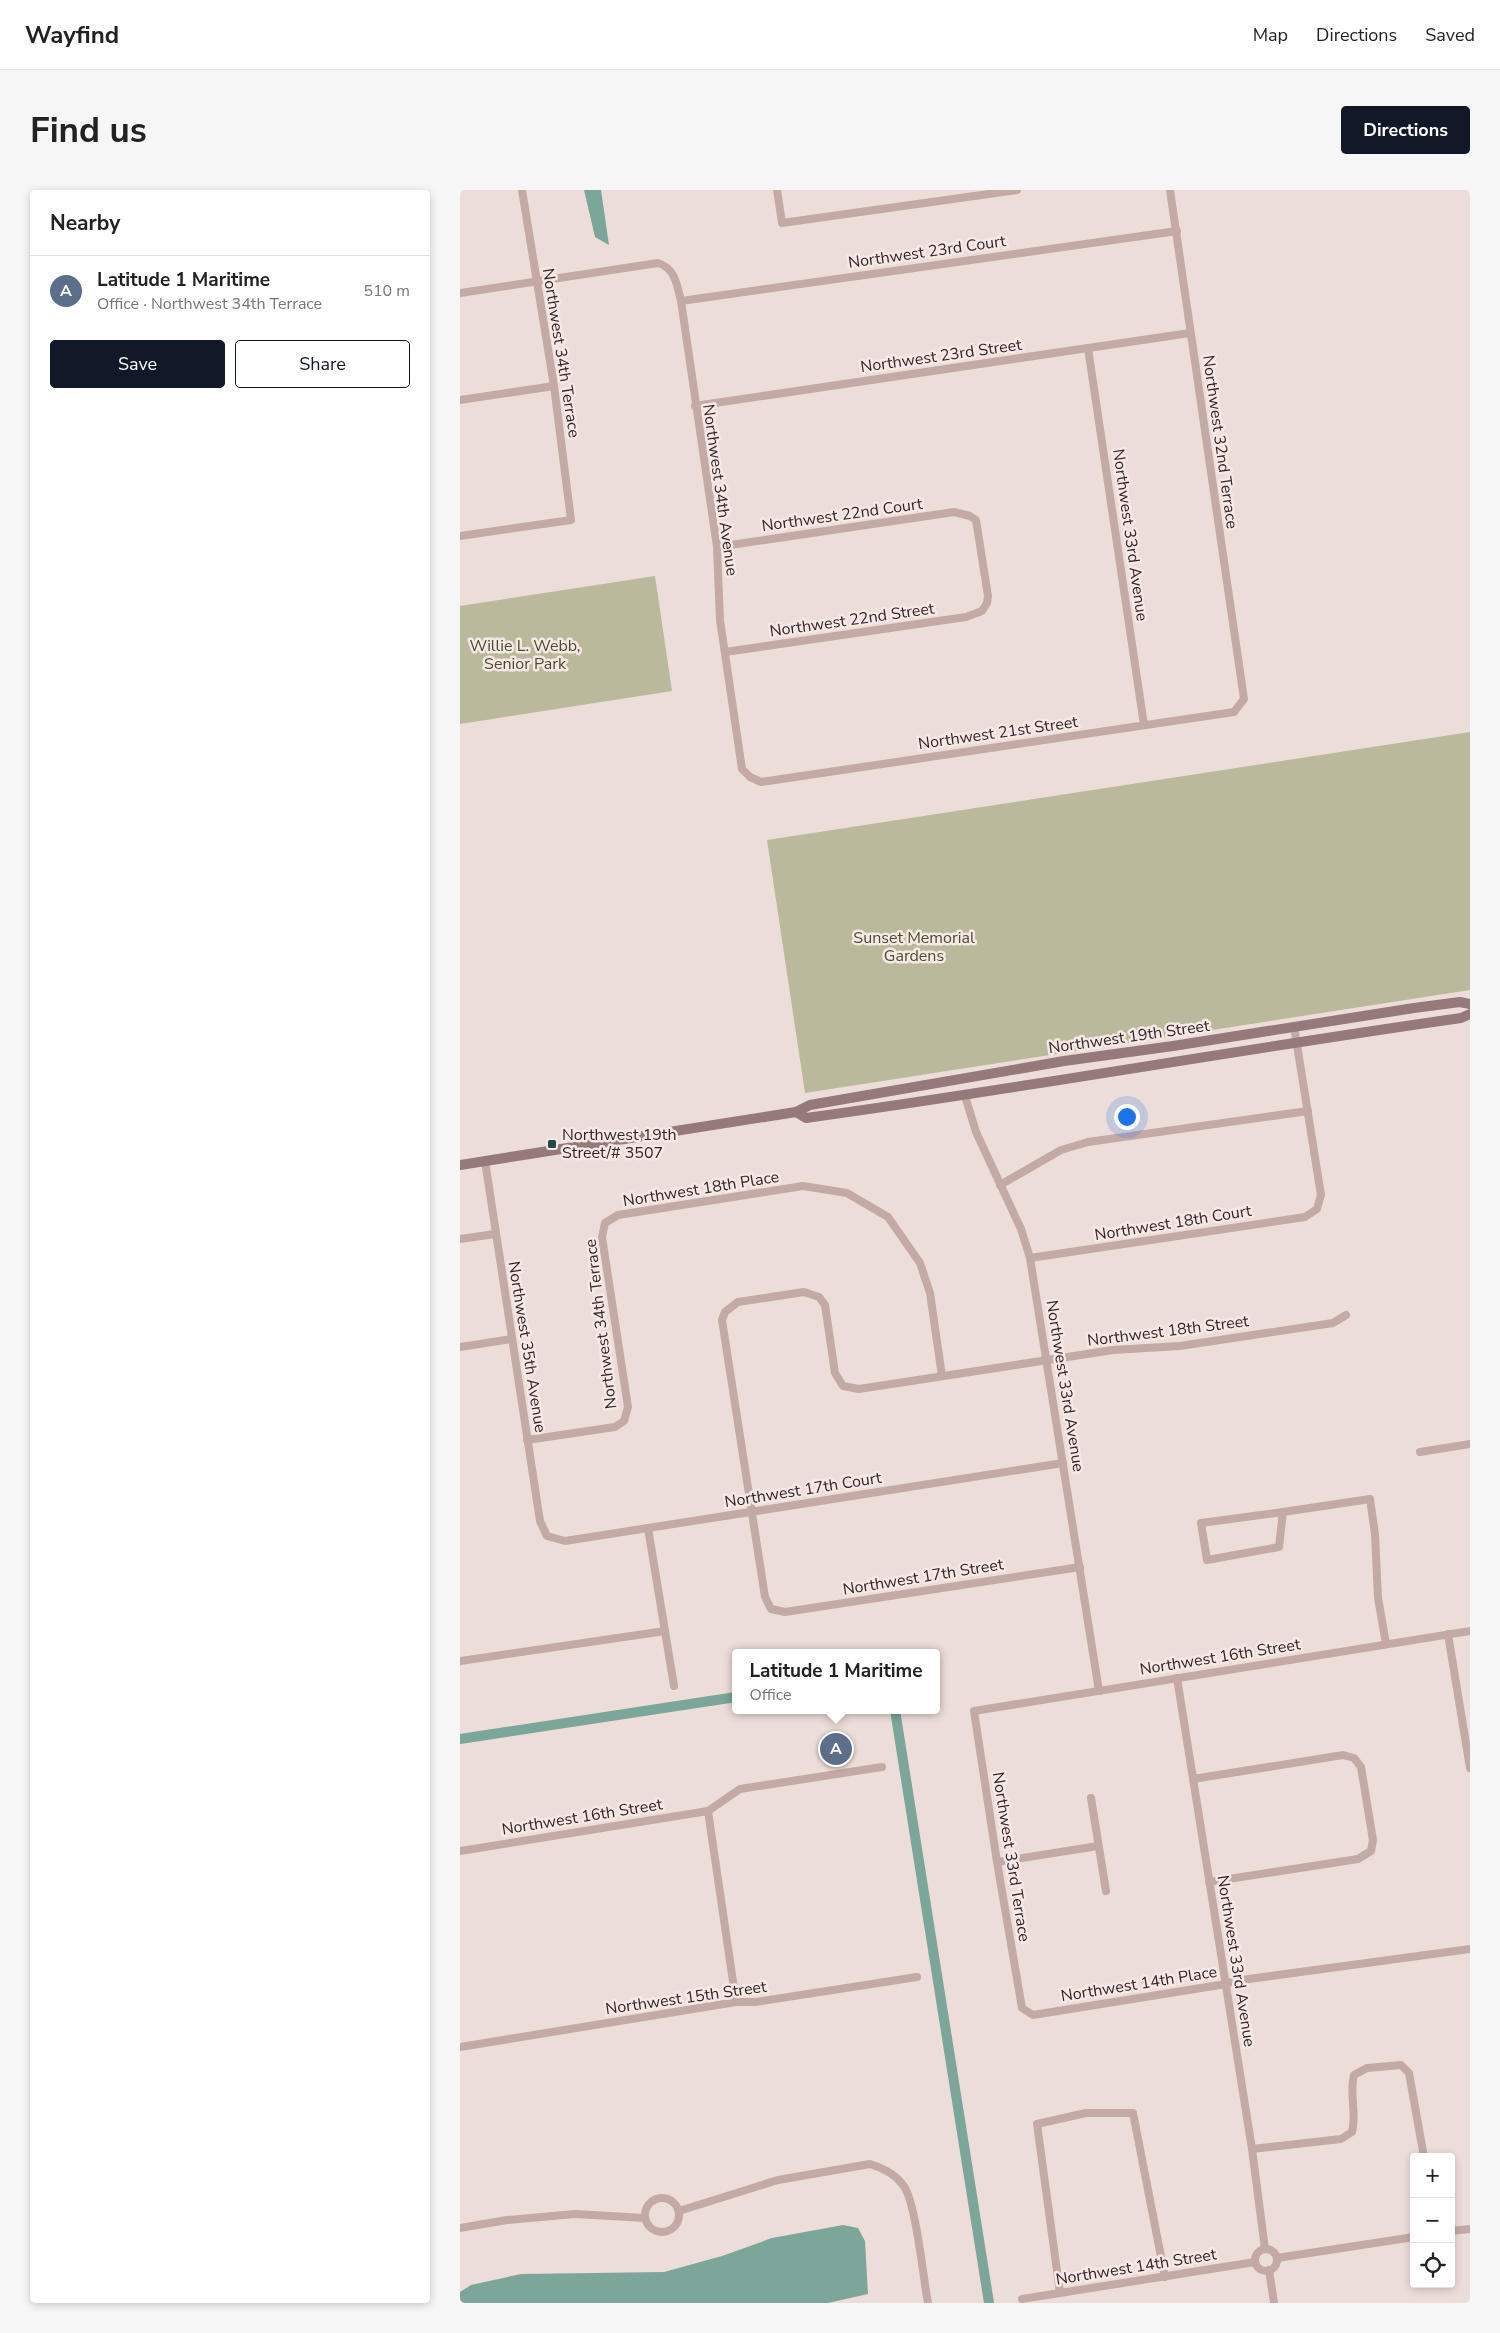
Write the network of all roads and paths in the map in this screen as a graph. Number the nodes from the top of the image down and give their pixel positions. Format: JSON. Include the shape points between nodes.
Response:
{"nodes":[{"id":1,"x":522,"y":190,"type":"edge"},
{"id":2,"x":777,"y":190,"type":"edge"},
{"id":3,"x":1017,"y":190,"type":"edge"},
{"id":4,"x":1170,"y":190,"type":"edge"},
{"id":5,"x":1177,"y":231,"type":"junction"},
{"id":6,"x":537,"y":282,"type":"junction"},
{"id":7,"x":460,"y":293,"type":"edge"},
{"id":8,"x":681,"y":301,"type":"junction"},
{"id":9,"x":1190,"y":332,"type":"junction"},
{"id":10,"x":1088,"y":348,"type":"junction"},
{"id":11,"x":554,"y":386,"type":"junction"},
{"id":12,"x":460,"y":400,"type":"edge"},
{"id":13,"x":695,"y":406,"type":"junction"},
{"id":14,"x":460,"y":536,"type":"edge"},
{"id":15,"x":717,"y":547,"type":"junction"},
{"id":16,"x":982,"y":612,"type":"joint"},
{"id":17,"x":725,"y":652,"type":"junction"},
{"id":18,"x":1244,"y":698,"type":"joint"},
{"id":19,"x":1144,"y":725,"type":"junction"},
{"id":20,"x":750,"y":778,"type":"joint"},
{"id":21,"x":1470,"y":1004,"type":"edge"},
{"id":22,"x":1470,"y":1014,"type":"edge"},
{"id":23,"x":1294,"y":1026,"type":"junction"},
{"id":24,"x":1296,"y":1041,"type":"junction"},
{"id":25,"x":966,"y":1096,"type":"junction"},
{"id":26,"x":1308,"y":1111,"type":"junction"},
{"id":27,"x":796,"y":1112,"type":"junction"},
{"id":28,"x":485,"y":1161,"type":"junction"},
{"id":29,"x":460,"y":1165,"type":"edge"},
{"id":30,"x":1000,"y":1184,"type":"junction"},
{"id":31,"x":605,"y":1224,"type":"joint"},
{"id":32,"x":495,"y":1234,"type":"junction"},
{"id":33,"x":460,"y":1239,"type":"edge"},
{"id":34,"x":1030,"y":1258,"type":"junction"},
{"id":35,"x":1346,"y":1315,"type":"dead end"},
{"id":36,"x":512,"y":1339,"type":"junction"},
{"id":37,"x":460,"y":1347,"type":"edge"},
{"id":38,"x":1047,"y":1360,"type":"junction"},
{"id":39,"x":942,"y":1376,"type":"junction"},
{"id":40,"x":528,"y":1440,"type":"junction"},
{"id":41,"x":1470,"y":1444,"type":"edge"},
{"id":42,"x":1420,"y":1452,"type":"dead end"},
{"id":43,"x":1064,"y":1463,"type":"junction"},
{"id":44,"x":752,"y":1511,"type":"junction"},
{"id":45,"x":1283,"y":1512,"type":"junction"},
{"id":46,"x":648,"y":1528,"type":"junction"},
{"id":47,"x":547,"y":1536,"type":"joint"},
{"id":48,"x":1080,"y":1567,"type":"junction"},
{"id":49,"x":665,"y":1631,"type":"junction"},
{"id":50,"x":1470,"y":1631,"type":"edge"},
{"id":51,"x":1448,"y":1634,"type":"junction"},
{"id":52,"x":1386,"y":1644,"type":"junction"},
{"id":53,"x":460,"y":1662,"type":"edge"},
{"id":54,"x":1177,"y":1678,"type":"junction"},
{"id":55,"x":674,"y":1686,"type":"dead end"},
{"id":56,"x":1099,"y":1691,"type":"junction"},
{"id":57,"x":974,"y":1711,"type":"joint"},
{"id":58,"x":882,"y":1767,"type":"dead end"},
{"id":59,"x":1470,"y":1768,"type":"edge"},
{"id":60,"x":1193,"y":1779,"type":"junction"},
{"id":61,"x":1091,"y":1798,"type":"dead end"},
{"id":62,"x":708,"y":1810,"type":"junction"},
{"id":63,"x":1098,"y":1846,"type":"junction"},
{"id":64,"x":460,"y":1851,"type":"edge"},
{"id":65,"x":997,"y":1862,"type":"junction"},
{"id":66,"x":1209,"y":1882,"type":"junction"},
{"id":67,"x":1106,"y":1891,"type":"dead end"},
{"id":68,"x":1470,"y":1949,"type":"edge"},
{"id":69,"x":917,"y":1977,"type":"dead end"},
{"id":70,"x":1226,"y":1984,"type":"junction"},
{"id":71,"x":736,"y":2002,"type":"junction"},
{"id":72,"x":1022,"y":2008,"type":"joint"},
{"id":73,"x":460,"y":2047,"type":"edge"},
{"id":74,"x":1252,"y":2149,"type":"junction"},
{"id":75,"x":1423,"y":2153,"type":"edge"},
{"id":76,"x":678,"y":2211,"type":"junction"},
{"id":77,"x":645,"y":2218,"type":"junction"},
{"id":78,"x":460,"y":2228,"type":"edge"},
{"id":79,"x":1470,"y":2229,"type":"edge"},
{"id":80,"x":1455,"y":2231,"type":"edge"},
{"id":81,"x":1410,"y":2238,"type":"edge"},
{"id":82,"x":1266,"y":2249,"type":"junction"},
{"id":83,"x":1277,"y":2258,"type":"junction"},
{"id":84,"x":1255,"y":2262,"type":"junction"},
{"id":85,"x":1269,"y":2270,"type":"junction"},
{"id":86,"x":1165,"y":2277,"type":"junction"},
{"id":87,"x":1060,"y":2293,"type":"junction"},
{"id":88,"x":1022,"y":2299,"type":"dead end"},
{"id":89,"x":928,"y":2303,"type":"edge"},
{"id":90,"x":1274,"y":2303,"type":"edge"}],
"edges":[{"from":1,"to":6,"type":"street","name":"Northwest 34th Terrace"},
{"from":2,"to":3,"type":"street","via":[[782,223]]},
{"from":4,"to":5,"type":"street","name":"Northwest 32nd Terrace"},
{"from":5,"to":8,"type":"street","name":"Northwest 23rd Court"},
{"from":5,"to":9,"type":"street","name":"Northwest 32nd Terrace"},
{"from":6,"to":7,"type":"street"},
{"from":6,"to":8,"type":"street","name":"Northwest 34th Avenue","via":[[658,263],[667,266],[675,278]]},
{"from":6,"to":11,"type":"street","name":"Northwest 34th Terrace"},
{"from":8,"to":13,"type":"street","name":"Northwest 34th Avenue"},
{"from":9,"to":10,"type":"street","name":"Northwest 23rd Street"},
{"from":9,"to":18,"type":"street","name":"Northwest 32nd Terrace"},
{"from":10,"to":13,"type":"street","name":"Northwest 23rd Street"},
{"from":10,"to":19,"type":"street","name":"Northwest 33rd Avenue"},
{"from":11,"to":12,"type":"street"},
{"from":11,"to":14,"type":"street","name":"Northwest 34th Terrace","via":[[571,520]]},
{"from":13,"to":15,"type":"street","name":"Northwest 34th Avenue"},
{"from":15,"to":16,"type":"street","name":"Northwest 22nd Court","via":[[954,512],[976,520],[988,596]]},
{"from":15,"to":17,"type":"street","name":"Northwest 34th Avenue","via":[[720,620]]},
{"from":16,"to":17,"type":"street","name":"Northwest 22nd Street"},
{"from":17,"to":20,"type":"street","name":"Northwest 34th Avenue","via":[[742,769]]},
{"from":18,"to":19,"type":"street","name":"Northwest 21st Street","via":[[1234,712]]},
{"from":19,"to":20,"type":"street","name":"Northwest 21st Street","via":[[761,782]]},
{"from":21,"to":23,"type":"street","name":"Northwest 19th Street","via":[[1460,1002]]},
{"from":22,"to":24,"type":"street","name":"Northwest 19th Street","via":[[1461,1018]]},
{"from":23,"to":24,"type":"street"},
{"from":23,"to":27,"type":"street","name":"Northwest 19th Street","via":[[909,1087],[810,1105]]},
{"from":24,"to":25,"type":"street","name":"Northwest 19th Street"},
{"from":24,"to":26,"type":"street"},
{"from":25,"to":27,"type":"street","name":"Northwest 19th Street","via":[[806,1118]]},
{"from":25,"to":30,"type":"street","name":"Northwest 33rd Avenue","via":[[976,1132]]},
{"from":26,"to":30,"type":"street","via":[[1088,1142],[1061,1150]]},
{"from":26,"to":34,"type":"street","name":"Northwest 18th Court","via":[[1321,1195],[1317,1209],[1304,1217]]},
{"from":27,"to":28,"type":"street","name":"Northwest 19th Street"},
{"from":28,"to":29,"type":"street","name":"Northwest 19th Street"},
{"from":28,"to":32,"type":"street","name":"Northwest 35th Avenue"},
{"from":30,"to":34,"type":"street","name":"Northwest 33rd Avenue","via":[[1021,1229]]},
{"from":31,"to":39,"type":"street","name":"Northwest 18th Place","via":[[618,1215],[803,1186],[847,1193],[888,1217],[920,1263],[930,1293]]},
{"from":31,"to":40,"type":"street","name":"Northwest 34th Terrace","via":[[602,1237],[628,1408],[624,1420],[615,1427]]},
{"from":32,"to":33,"type":"street"},
{"from":32,"to":36,"type":"street","name":"Northwest 35th Avenue"},
{"from":34,"to":38,"type":"street","name":"Northwest 33rd Avenue"},
{"from":35,"to":38,"type":"street","name":"Northwest 18th Street","via":[[1332,1323],[1180,1346],[1113,1350]]},
{"from":36,"to":37,"type":"street"},
{"from":36,"to":40,"type":"street","name":"Northwest 35th Avenue"},
{"from":38,"to":39,"type":"street","name":"Northwest 18th Street"},
{"from":38,"to":43,"type":"street","name":"Northwest 33rd Avenue"},
{"from":39,"to":44,"type":"street","name":"Northwest 18th Street","via":[[859,1389],[843,1386],[836,1374],[826,1305],[819,1297],[804,1292],[738,1302],[725,1312],[722,1320]]},
{"from":40,"to":47,"type":"street","name":"Northwest 35th Avenue","via":[[540,1521]]},
{"from":41,"to":42,"type":"street"},
{"from":43,"to":44,"type":"street","name":"Northwest 17th Court"},
{"from":43,"to":48,"type":"street","name":"Northwest 33rd Avenue"},
{"from":44,"to":46,"type":"street","name":"Northwest 17th Court"},
{"from":44,"to":48,"type":"street","name":"Northwest 17th Street","via":[[765,1597],[771,1608],[785,1612]]},
{"from":45,"to":45,"type":"street","via":[[1201,1523],[1206,1560],[1278,1547]]},
{"from":45,"to":52,"type":"street","via":[[1370,1499],[1378,1598]]},
{"from":46,"to":47,"type":"street","name":"Northwest 17th Court","via":[[564,1541]]},
{"from":46,"to":49,"type":"street"},
{"from":48,"to":56,"type":"street","name":"Northwest 33rd Avenue"},
{"from":49,"to":53,"type":"street"},
{"from":49,"to":55,"type":"street"},
{"from":50,"to":51,"type":"street","name":"Northwest 16th Street"},
{"from":51,"to":52,"type":"street","name":"Northwest 16th Street"},
{"from":51,"to":59,"type":"street"},
{"from":52,"to":54,"type":"street","name":"Northwest 16th Street"},
{"from":54,"to":56,"type":"street","name":"Northwest 16th Street"},
{"from":54,"to":60,"type":"street","name":"Northwest 33rd Avenue"},
{"from":56,"to":57,"type":"street","name":"Northwest 16th Street"},
{"from":57,"to":65,"type":"street","name":"Northwest 33rd Terrace"},
{"from":58,"to":62,"type":"street","via":[[740,1789]]},
{"from":60,"to":66,"type":"street","name":"Northwest 33rd Avenue"},
{"from":60,"to":66,"type":"street","via":[[1343,1755],[1354,1758],[1361,1767],[1373,1840],[1370,1852],[1358,1859]]},
{"from":61,"to":63,"type":"street"},
{"from":62,"to":64,"type":"street","name":"Northwest 16th Street"},
{"from":62,"to":71,"type":"street"},
{"from":63,"to":65,"type":"street"},
{"from":63,"to":67,"type":"street"},
{"from":65,"to":72,"type":"street","name":"Northwest 33rd Terrace"},
{"from":66,"to":70,"type":"street","name":"Northwest 33rd Avenue"},
{"from":68,"to":70,"type":"street","name":"Northwest 14th Place"},
{"from":69,"to":71,"type":"street","name":"Northwest 15th Street","via":[[756,2002]]},
{"from":70,"to":72,"type":"street","name":"Northwest 14th Place","via":[[1033,2015]]},
{"from":70,"to":74,"type":"street","name":"Northwest 33rd Avenue"},
{"from":71,"to":73,"type":"street","name":"Northwest 15th Street"},
{"from":74,"to":75,"type":"street","via":[[1341,2139],[1352,2132],[1355,2120],[1354,2075],[1367,2068],[1402,2066],[1409,2072]]},
{"from":74,"to":82,"type":"street","name":"Northwest 33rd Avenue"},
{"from":76,"to":77,"type":"street","via":[[672,2201],[659,2198],[648,2205]]},
{"from":76,"to":77,"type":"street","via":[[676,2224],[665,2231],[652,2228]]},
{"from":76,"to":89,"type":"street","via":[[778,2180],[870,2164],[897,2178],[910,2196]]},
{"from":77,"to":78,"type":"street","via":[[575,2214]]},
{"from":79,"to":80,"type":"street"},
{"from":81,"to":83,"type":"street"},
{"from":82,"to":83,"type":"street","via":[[1272,2250]]},
{"from":82,"to":84,"type":"street","via":[[1259,2252]]},
{"from":83,"to":85,"type":"street"},
{"from":84,"to":85,"type":"street","via":[[1262,2270]]},
{"from":84,"to":86,"type":"street","name":"Northwest 14th Street"},
{"from":85,"to":90,"type":"street"},
{"from":86,"to":87,"type":"street","name":"Northwest 14th Street"},
{"from":86,"to":87,"type":"street","via":[[1133,2113],[1086,2113],[1038,2124]]},
{"from":87,"to":88,"type":"street","name":"Northwest 14th Street"}]}
